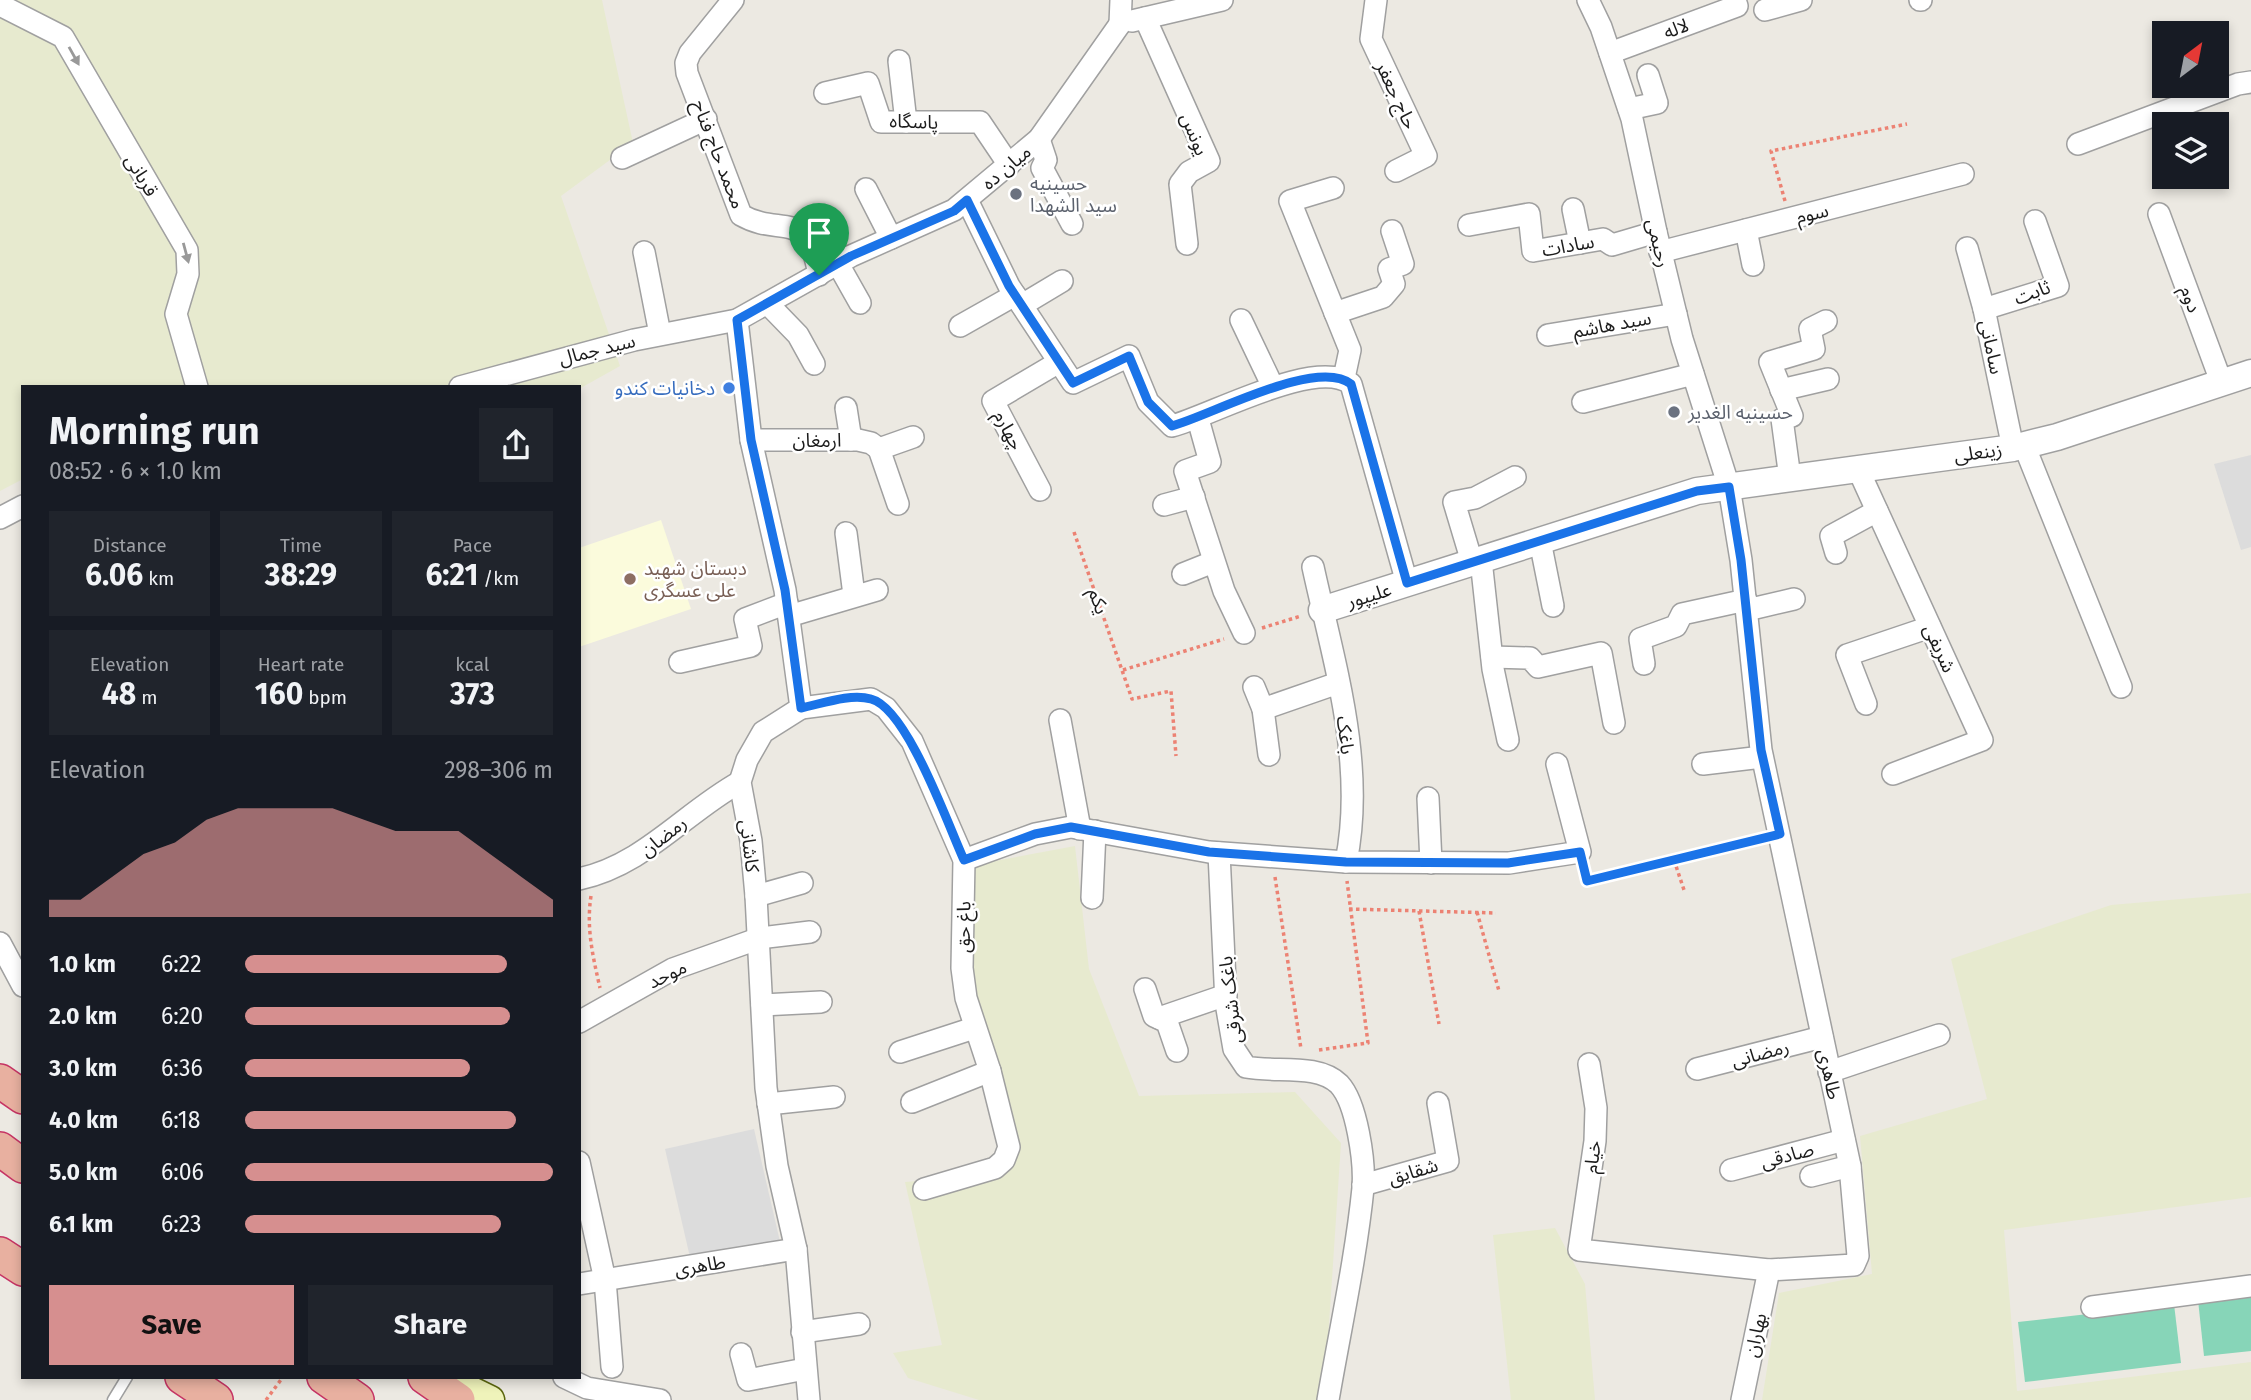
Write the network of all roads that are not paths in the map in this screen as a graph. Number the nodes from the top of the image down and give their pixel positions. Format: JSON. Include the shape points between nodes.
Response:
{"nodes":[{"id":1,"x":733,"y":0,"type":"edge"},
{"id":2,"x":1121,"y":0,"type":"edge"},
{"id":3,"x":1223,"y":0,"type":"edge"},
{"id":4,"x":1376,"y":0,"type":"edge"},
{"id":5,"x":1588,"y":0,"type":"edge"},
{"id":6,"x":1735,"y":0,"type":"edge"},
{"id":7,"x":1801,"y":0,"type":"edge"},
{"id":8,"x":0,"y":5,"type":"edge"},
{"id":9,"x":1765,"y":10,"type":"dead end"},
{"id":10,"x":1145,"y":18,"type":"junction"},
{"id":11,"x":1120,"y":24,"type":"junction"},
{"id":12,"x":1610,"y":53,"type":"junction"},
{"id":13,"x":899,"y":61,"type":"dead end"},
{"id":14,"x":1648,"y":75,"type":"dead end"},
{"id":15,"x":2251,"y":82,"type":"edge"},
{"id":16,"x":825,"y":93,"type":"dead end"},
{"id":17,"x":1629,"y":109,"type":"junction"},
{"id":18,"x":706,"y":119,"type":"junction"},
{"id":19,"x":906,"y":122,"type":"junction"},
{"id":20,"x":1039,"y":139,"type":"junction"},
{"id":21,"x":2078,"y":144,"type":"dead end"},
{"id":22,"x":622,"y":158,"type":"dead end"},
{"id":23,"x":1009,"y":165,"type":"junction"},
{"id":24,"x":1396,"y":171,"type":"dead end"},
{"id":25,"x":1963,"y":174,"type":"dead end"},
{"id":26,"x":1333,"y":188,"type":"dead end"},
{"id":27,"x":866,"y":190,"type":"dead end"},
{"id":28,"x":967,"y":200,"type":"junction"},
{"id":29,"x":1573,"y":209,"type":"dead end"},
{"id":30,"x":2160,"y":214,"type":"dead end"},
{"id":31,"x":2035,"y":221,"type":"dead end"},
{"id":32,"x":1072,"y":224,"type":"dead end"},
{"id":33,"x":1469,"y":225,"type":"dead end"},
{"id":34,"x":1746,"y":230,"type":"junction"},
{"id":35,"x":1392,"y":231,"type":"dead end"},
{"id":36,"x":891,"y":238,"type":"junction"},
{"id":37,"x":1658,"y":242,"type":"junction"},
{"id":38,"x":1580,"y":243,"type":"junction"},
{"id":39,"x":1187,"y":244,"type":"dead end"},
{"id":40,"x":1967,"y":248,"type":"dead end"},
{"id":41,"x":644,"y":252,"type":"dead end"},
{"id":42,"x":1753,"y":265,"type":"dead end"},
{"id":43,"x":828,"y":270,"type":"junction"},
{"id":44,"x":1062,"y":281,"type":"dead end"},
{"id":45,"x":1018,"y":300,"type":"junction"},
{"id":46,"x":860,"y":303,"type":"dead end"},
{"id":47,"x":768,"y":304,"type":"junction"},
{"id":48,"x":1984,"y":309,"type":"junction"},
{"id":49,"x":1335,"y":313,"type":"junction"},
{"id":50,"x":1676,"y":314,"type":"junction"},
{"id":51,"x":737,"y":320,"type":"junction"},
{"id":52,"x":1241,"y":320,"type":"dead end"},
{"id":53,"x":1826,"y":321,"type":"dead end"},
{"id":54,"x":960,"y":326,"type":"dead end"},
{"id":55,"x":660,"y":334,"type":"junction"},
{"id":56,"x":1548,"y":335,"type":"dead end"},
{"id":57,"x":1059,"y":362,"type":"junction"},
{"id":58,"x":814,"y":364,"type":"dead end"},
{"id":59,"x":2251,"y":373,"type":"edge"},
{"id":60,"x":1693,"y":374,"type":"junction"},
{"id":61,"x":1344,"y":378,"type":"junction"},
{"id":62,"x":1828,"y":379,"type":"dead end"},
{"id":63,"x":2222,"y":384,"type":"junction"},
{"id":64,"x":196,"y":385,"type":"edge"},
{"id":65,"x":474,"y":385,"type":"edge"},
{"id":66,"x":1273,"y":387,"type":"junction"},
{"id":67,"x":1781,"y":390,"type":"junction"},
{"id":68,"x":1583,"y":402,"type":"dead end"},
{"id":69,"x":846,"y":408,"type":"dead end"},
{"id":70,"x":1198,"y":419,"type":"junction"},
{"id":71,"x":913,"y":437,"type":"dead end"},
{"id":72,"x":751,"y":440,"type":"junction"},
{"id":73,"x":850,"y":440,"type":"junction"},
{"id":74,"x":2018,"y":446,"type":"junction"},
{"id":75,"x":879,"y":449,"type":"junction"},
{"id":76,"x":1858,"y":469,"type":"junction"},
{"id":77,"x":1514,"y":477,"type":"dead end"},
{"id":78,"x":1790,"y":478,"type":"junction"},
{"id":79,"x":1729,"y":487,"type":"junction"},
{"id":80,"x":1040,"y":490,"type":"dead end"},
{"id":81,"x":1697,"y":491,"type":"joint"},
{"id":82,"x":1194,"y":497,"type":"junction"},
{"id":83,"x":898,"y":504,"type":"dead end"},
{"id":84,"x":1164,"y":505,"type":"dead end"},
{"id":85,"x":21,"y":507,"type":"edge"},
{"id":86,"x":1877,"y":511,"type":"junction"},
{"id":87,"x":0,"y":517,"type":"edge"},
{"id":88,"x":846,"y":533,"type":"dead end"},
{"id":89,"x":1540,"y":541,"type":"junction"},
{"id":90,"x":1836,"y":553,"type":"dead end"},
{"id":91,"x":1476,"y":561,"type":"junction"},
{"id":92,"x":1213,"y":562,"type":"junction"},
{"id":93,"x":1312,"y":568,"type":"dead end"},
{"id":94,"x":1183,"y":574,"type":"dead end"},
{"id":95,"x":1407,"y":583,"type":"junction"},
{"id":96,"x":877,"y":590,"type":"dead end"},
{"id":97,"x":854,"y":595,"type":"junction"},
{"id":98,"x":1794,"y":599,"type":"dead end"},
{"id":99,"x":1746,"y":605,"type":"junction"},
{"id":100,"x":1553,"y":606,"type":"dead end"},
{"id":101,"x":788,"y":610,"type":"junction"},
{"id":102,"x":1322,"y":610,"type":"junction"},
{"id":103,"x":1930,"y":627,"type":"junction"},
{"id":104,"x":1244,"y":633,"type":"dead end"},
{"id":105,"x":680,"y":662,"type":"dead end"},
{"id":106,"x":1493,"y":663,"type":"junction"},
{"id":107,"x":1644,"y":664,"type":"dead end"},
{"id":108,"x":1338,"y":683,"type":"junction"},
{"id":109,"x":1254,"y":687,"type":"dead end"},
{"id":110,"x":2121,"y":687,"type":"dead end"},
{"id":111,"x":1866,"y":704,"type":"dead end"},
{"id":112,"x":801,"y":708,"type":"junction"},
{"id":113,"x":1263,"y":709,"type":"junction"},
{"id":114,"x":1060,"y":720,"type":"dead end"},
{"id":115,"x":1614,"y":723,"type":"dead end"},
{"id":116,"x":1508,"y":740,"type":"dead end"},
{"id":117,"x":1269,"y":755,"type":"dead end"},
{"id":118,"x":1762,"y":757,"type":"junction"},
{"id":119,"x":1557,"y":764,"type":"dead end"},
{"id":120,"x":1703,"y":764,"type":"dead end"},
{"id":121,"x":1893,"y":774,"type":"dead end"},
{"id":122,"x":740,"y":782,"type":"junction"},
{"id":123,"x":1428,"y":798,"type":"dead end"},
{"id":124,"x":1088,"y":830,"type":"junction"},
{"id":125,"x":1219,"y":853,"type":"junction"},
{"id":126,"x":964,"y":860,"type":"junction"},
{"id":127,"x":1346,"y":862,"type":"junction"},
{"id":128,"x":1431,"y":863,"type":"junction"},
{"id":129,"x":587,"y":877,"type":"edge"},
{"id":130,"x":802,"y":883,"type":"dead end"},
{"id":131,"x":756,"y":896,"type":"junction"},
{"id":132,"x":1092,"y":898,"type":"dead end"},
{"id":133,"x":810,"y":932,"type":"dead end"},
{"id":134,"x":760,"y":938,"type":"junction"},
{"id":135,"x":9,"y":950,"type":"edge"},
{"id":136,"x":21,"y":981,"type":"edge"},
{"id":137,"x":1145,"y":989,"type":"dead end"},
{"id":138,"x":1226,"y":995,"type":"junction"},
{"id":139,"x":821,"y":1002,"type":"dead end"},
{"id":140,"x":762,"y":1005,"type":"junction"},
{"id":141,"x":1159,"y":1018,"type":"junction"},
{"id":142,"x":581,"y":1021,"type":"edge"},
{"id":143,"x":974,"y":1028,"type":"junction"},
{"id":144,"x":1939,"y":1035,"type":"dead end"},
{"id":145,"x":1822,"y":1037,"type":"junction"},
{"id":146,"x":1177,"y":1051,"type":"dead end"},
{"id":147,"x":900,"y":1052,"type":"dead end"},
{"id":148,"x":1589,"y":1064,"type":"dead end"},
{"id":149,"x":1697,"y":1069,"type":"dead end"},
{"id":150,"x":990,"y":1071,"type":"junction"},
{"id":151,"x":1829,"y":1072,"type":"junction"},
{"id":152,"x":0,"y":1081,"type":"edge"},
{"id":153,"x":21,"y":1096,"type":"edge"},
{"id":154,"x":834,"y":1097,"type":"dead end"},
{"id":155,"x":912,"y":1102,"type":"dead end"},
{"id":156,"x":1438,"y":1103,"type":"dead end"},
{"id":157,"x":768,"y":1104,"type":"junction"},
{"id":158,"x":1844,"y":1140,"type":"junction"},
{"id":159,"x":0,"y":1149,"type":"edge"},
{"id":160,"x":21,"y":1165,"type":"edge"},
{"id":161,"x":1850,"y":1166,"type":"junction"},
{"id":162,"x":1731,"y":1170,"type":"dead end"},
{"id":163,"x":581,"y":1171,"type":"edge"},
{"id":164,"x":1811,"y":1176,"type":"dead end"},
{"id":165,"x":1363,"y":1185,"type":"junction"},
{"id":166,"x":924,"y":1189,"type":"dead end"},
{"id":167,"x":796,"y":1249,"type":"junction"},
{"id":168,"x":1579,"y":1250,"type":"joint"},
{"id":169,"x":0,"y":1254,"type":"edge"},
{"id":170,"x":21,"y":1268,"type":"edge"},
{"id":171,"x":1769,"y":1270,"type":"junction"},
{"id":172,"x":605,"y":1280,"type":"junction"},
{"id":173,"x":581,"y":1284,"type":"edge"},
{"id":174,"x":2251,"y":1286,"type":"edge"},
{"id":175,"x":2092,"y":1307,"type":"dead end"},
{"id":176,"x":859,"y":1324,"type":"dead end"},
{"id":177,"x":802,"y":1332,"type":"junction"},
{"id":178,"x":741,"y":1354,"type":"dead end"},
{"id":179,"x":612,"y":1367,"type":"dead end"},
{"id":180,"x":805,"y":1369,"type":"junction"},
{"id":181,"x":126,"y":1379,"type":"edge"},
{"id":182,"x":185,"y":1379,"type":"edge"},
{"id":183,"x":327,"y":1379,"type":"edge"},
{"id":184,"x":428,"y":1379,"type":"edge"},
{"id":185,"x":447,"y":1379,"type":"edge"},
{"id":186,"x":568,"y":1379,"type":"edge"},
{"id":187,"x":113,"y":1400,"type":"edge"},
{"id":188,"x":215,"y":1400,"type":"edge"},
{"id":189,"x":357,"y":1400,"type":"edge"},
{"id":190,"x":458,"y":1400,"type":"edge"},
{"id":191,"x":491,"y":1400,"type":"edge"},
{"id":192,"x":660,"y":1400,"type":"edge"},
{"id":193,"x":809,"y":1400,"type":"edge"},
{"id":194,"x":1328,"y":1400,"type":"edge"},
{"id":195,"x":1742,"y":1400,"type":"edge"}],
"edges":[{"from":1,"to":18,"type":"street","name":"محمد حاج فناح","via":[[686,62]]},
{"from":2,"to":11,"type":"street"},
{"from":3,"to":10,"type":"street"},
{"from":4,"to":24,"type":"street","name":"حاج جعفر","via":[[1371,39],[1426,156]]},
{"from":5,"to":12,"type":"street","name":"رحیمی"},
{"from":6,"to":12,"type":"street","name":"لاله","via":[[1737,6]]},
{"from":7,"to":9,"type":"street"},
{"from":8,"to":64,"type":"street","name":"قربانی","one_way":true,"via":[[63,37],[187,250],[188,274],[176,314]]},
{"from":10,"to":11,"type":"street"},
{"from":10,"to":39,"type":"street","name":"یونس","via":[[1209,161],[1189,172],[1180,184]]},
{"from":11,"to":20,"type":"street","name":"میان ده"},
{"from":12,"to":17,"type":"street","name":"رحیمی"},
{"from":13,"to":19,"type":"street"},
{"from":14,"to":17,"type":"street","via":[[1657,103]]},
{"from":15,"to":21,"type":"street"},
{"from":16,"to":19,"type":"street","name":"پاسگاه","via":[[868,82],[881,122]]},
{"from":17,"to":37,"type":"street","name":"رحیمی"},
{"from":18,"to":22,"type":"street"},
{"from":18,"to":43,"type":"street","name":"محمد حاج فناح","via":[[741,215],[801,232]]},
{"from":19,"to":23,"type":"street","name":"پاسگاه","via":[[980,122]]},
{"from":20,"to":23,"type":"street","name":"میان ده"},
{"from":20,"to":32,"type":"street","via":[[1046,160],[1041,168]]},
{"from":23,"to":28,"type":"street","name":"میان ده"},
{"from":25,"to":34,"type":"street","name":"سوم"},
{"from":26,"to":49,"type":"street","via":[[1290,201]]},
{"from":27,"to":36,"type":"street"},
{"from":28,"to":36,"type":"street","name":"میان ده","via":[[954,211]]},
{"from":28,"to":45,"type":"street"},
{"from":29,"to":38,"type":"street"},
{"from":30,"to":63,"type":"street","name":"دوم"},
{"from":31,"to":48,"type":"street","name":"ثابت","via":[[2058,286]]},
{"from":33,"to":38,"type":"street","name":"سادات","via":[[1529,214],[1533,251]]},
{"from":34,"to":37,"type":"street","name":"سوم"},
{"from":34,"to":42,"type":"street"},
{"from":35,"to":49,"type":"street","via":[[1404,264],[1389,269],[1394,284],[1383,297]]},
{"from":36,"to":43,"type":"street","name":"میان ده"},
{"from":37,"to":38,"type":"street","name":"سادات","via":[[1612,245],[1603,239]]},
{"from":37,"to":50,"type":"street","name":"رحیمی"},
{"from":40,"to":48,"type":"street","name":"سامانی"},
{"from":41,"to":55,"type":"street"},
{"from":43,"to":46,"type":"street"},
{"from":43,"to":47,"type":"street","name":"میان ده"},
{"from":44,"to":45,"type":"street"},
{"from":45,"to":54,"type":"street"},
{"from":45,"to":57,"type":"street"},
{"from":47,"to":51,"type":"street","name":"میان ده"},
{"from":47,"to":58,"type":"street","via":[[798,335]]},
{"from":48,"to":74,"type":"street","name":"سامانی"},
{"from":49,"to":61,"type":"street","via":[[1350,350]]},
{"from":50,"to":56,"type":"street","name":"سید هاشم"},
{"from":50,"to":60,"type":"street","name":"رحیمی"},
{"from":51,"to":55,"type":"street","name":"سید جمال"},
{"from":51,"to":72,"type":"street"},
{"from":52,"to":66,"type":"street"},
{"from":53,"to":67,"type":"street","via":[[1810,329],[1814,349],[1770,362]]},
{"from":55,"to":65,"type":"street","name":"سید جمال"},
{"from":57,"to":70,"type":"street","via":[[1073,383],[1129,356],[1148,402],[1172,426]]},
{"from":57,"to":80,"type":"street","name":"چهارم","via":[[993,401]]},
{"from":59,"to":63,"type":"street","name":"زینعلی"},
{"from":60,"to":68,"type":"street"},
{"from":60,"to":79,"type":"street","name":"رحیمی"},
{"from":61,"to":66,"type":"street","via":[[1330,374]]},
{"from":61,"to":95,"type":"street","via":[[1351,384]]},
{"from":62,"to":67,"type":"street"},
{"from":63,"to":74,"type":"street","name":"زینعلی"},
{"from":66,"to":70,"type":"street"},
{"from":67,"to":78,"type":"street","via":[[1792,416],[1782,419]]},
{"from":69,"to":73,"type":"street"},
{"from":70,"to":82,"type":"street","via":[[1210,462],[1185,471]]},
{"from":71,"to":75,"type":"street"},
{"from":72,"to":73,"type":"street","name":"ارمغان"},
{"from":72,"to":101,"type":"street"},
{"from":73,"to":75,"type":"street","name":"ارمغان","via":[[872,443]]},
{"from":74,"to":76,"type":"street","name":"زینعلی"},
{"from":74,"to":110,"type":"street","name":"سامانی"},
{"from":75,"to":83,"type":"street"},
{"from":76,"to":78,"type":"street","name":"زینعلی"},
{"from":76,"to":86,"type":"street","name":"شریفی"},
{"from":77,"to":91,"type":"street","via":[[1475,498],[1454,502]]},
{"from":78,"to":79,"type":"street","name":"زینعلی"},
{"from":79,"to":81,"type":"street","name":"زینعلی"},
{"from":79,"to":99,"type":"street","name":"طاهری"},
{"from":81,"to":89,"type":"street","name":"علیپور"},
{"from":82,"to":84,"type":"street"},
{"from":82,"to":92,"type":"street"},
{"from":85,"to":87,"type":"street"},
{"from":86,"to":90,"type":"street","via":[[1831,536]]},
{"from":86,"to":103,"type":"street","name":"شریفی"},
{"from":88,"to":97,"type":"street"},
{"from":89,"to":91,"type":"street","name":"علیپور"},
{"from":89,"to":100,"type":"street"},
{"from":91,"to":95,"type":"street","name":"علیپور"},
{"from":91,"to":106,"type":"street"},
{"from":92,"to":94,"type":"street"},
{"from":92,"to":104,"type":"street"},
{"from":93,"to":102,"type":"street","name":"باغک"},
{"from":95,"to":102,"type":"street","name":"علیپور"},
{"from":96,"to":97,"type":"street"},
{"from":97,"to":101,"type":"street"},
{"from":98,"to":99,"type":"street"},
{"from":99,"to":107,"type":"street","via":[[1682,614],[1676,626],[1640,639]]},
{"from":99,"to":118,"type":"street","name":"طاهری"},
{"from":101,"to":105,"type":"street","via":[[746,619],[751,646]]},
{"from":101,"to":112,"type":"street"},
{"from":102,"to":108,"type":"street","name":"باغک"},
{"from":103,"to":111,"type":"street","via":[[1847,656]]},
{"from":103,"to":121,"type":"street","name":"شریفی","via":[[1982,740]]},
{"from":106,"to":115,"type":"street","via":[[1530,657],[1538,667],[1601,653]]},
{"from":106,"to":116,"type":"street"},
{"from":108,"to":113,"type":"street"},
{"from":108,"to":127,"type":"street","name":"باغک","via":[[1348,737],[1354,822]]},
{"from":109,"to":113,"type":"street"},
{"from":112,"to":122,"type":"street","via":[[763,732]]},
{"from":112,"to":126,"type":"street","name":"باغ حق","via":[[861,699],[887,708],[912,741]]},
{"from":113,"to":117,"type":"street"},
{"from":114,"to":124,"type":"street"},
{"from":118,"to":120,"type":"street"},
{"from":118,"to":145,"type":"street","name":"طاهری"},
{"from":119,"to":128,"type":"street","via":[[1580,852],[1508,863]]},
{"from":122,"to":129,"type":"street","name":"رمضان","via":[[640,855]]},
{"from":122,"to":131,"type":"street","name":"کاشانی"},
{"from":123,"to":128,"type":"street"},
{"from":124,"to":125,"type":"street"},
{"from":124,"to":126,"type":"street","via":[[1071,827],[1035,834]]},
{"from":124,"to":132,"type":"street"},
{"from":125,"to":127,"type":"street"},
{"from":125,"to":138,"type":"street","name":"باغک شرقی"},
{"from":126,"to":143,"type":"street","name":"باغ حق","via":[[962,968]]},
{"from":127,"to":128,"type":"street"},
{"from":130,"to":131,"type":"street"},
{"from":131,"to":134,"type":"street","name":"کاشانی"},
{"from":133,"to":134,"type":"street","name":"موحد"},
{"from":134,"to":140,"type":"street","name":"کاشانی"},
{"from":134,"to":142,"type":"street","name":"موحد","via":[[673,969]]},
{"from":135,"to":136,"type":"street"},
{"from":137,"to":141,"type":"street","via":[[1154,1016]]},
{"from":138,"to":141,"type":"street"},
{"from":138,"to":165,"type":"street","name":"باغک شرقی","via":[[1234,1049],[1246,1067],[1268,1072],[1312,1069],[1339,1084],[1359,1135]]},
{"from":139,"to":140,"type":"street"},
{"from":140,"to":157,"type":"street","name":"کاشانی"},
{"from":141,"to":146,"type":"street","via":[[1167,1022]]},
{"from":143,"to":147,"type":"street"},
{"from":143,"to":150,"type":"street","name":"باغ حق"},
{"from":144,"to":151,"type":"street"},
{"from":145,"to":149,"type":"street","name":"رمضانی"},
{"from":145,"to":151,"type":"street","name":"طاهری"},
{"from":148,"to":168,"type":"street","name":"خیام","via":[[1596,1108],[1595,1141]]},
{"from":150,"to":155,"type":"street"},
{"from":150,"to":166,"type":"street","name":"باغ حق","via":[[1009,1147],[1004,1160],[995,1168]]},
{"from":151,"to":158,"type":"street","name":"طاهری"},
{"from":152,"to":153,"type":"highway"},
{"from":154,"to":157,"type":"street"},
{"from":156,"to":165,"type":"street","name":"شقایق","via":[[1448,1161]]},
{"from":157,"to":167,"type":"street","name":"کاشانی"},
{"from":158,"to":161,"type":"street","name":"طاهری"},
{"from":158,"to":162,"type":"street","name":"صادقی"},
{"from":159,"to":160,"type":"highway"},
{"from":161,"to":164,"type":"street"},
{"from":161,"to":171,"type":"street","name":"طاهری","via":[[1858,1256],[1854,1265]]},
{"from":163,"to":172,"type":"street"},
{"from":165,"to":194,"type":"street"},
{"from":167,"to":172,"type":"street","name":"طاهری"},
{"from":167,"to":177,"type":"street","name":"کاشانی"},
{"from":168,"to":171,"type":"street","name":"طاهری"},
{"from":169,"to":170,"type":"highway"},
{"from":171,"to":195,"type":"street","name":"بهاران"},
{"from":172,"to":173,"type":"street","name":"طاهری"},
{"from":172,"to":179,"type":"street"},
{"from":174,"to":175,"type":"street"},
{"from":176,"to":177,"type":"street"},
{"from":177,"to":180,"type":"street","name":"کاشانی"},
{"from":178,"to":180,"type":"street","via":[[748,1380]]},
{"from":180,"to":193,"type":"street","name":"کاشانی"},
{"from":181,"to":187,"type":"lane"},
{"from":182,"to":188,"type":"highway"},
{"from":183,"to":189,"type":"highway"},
{"from":184,"to":190,"type":"highway"},
{"from":185,"to":191,"type":"main road"},
{"from":186,"to":192,"type":"street","via":[[587,1388]]}]}
